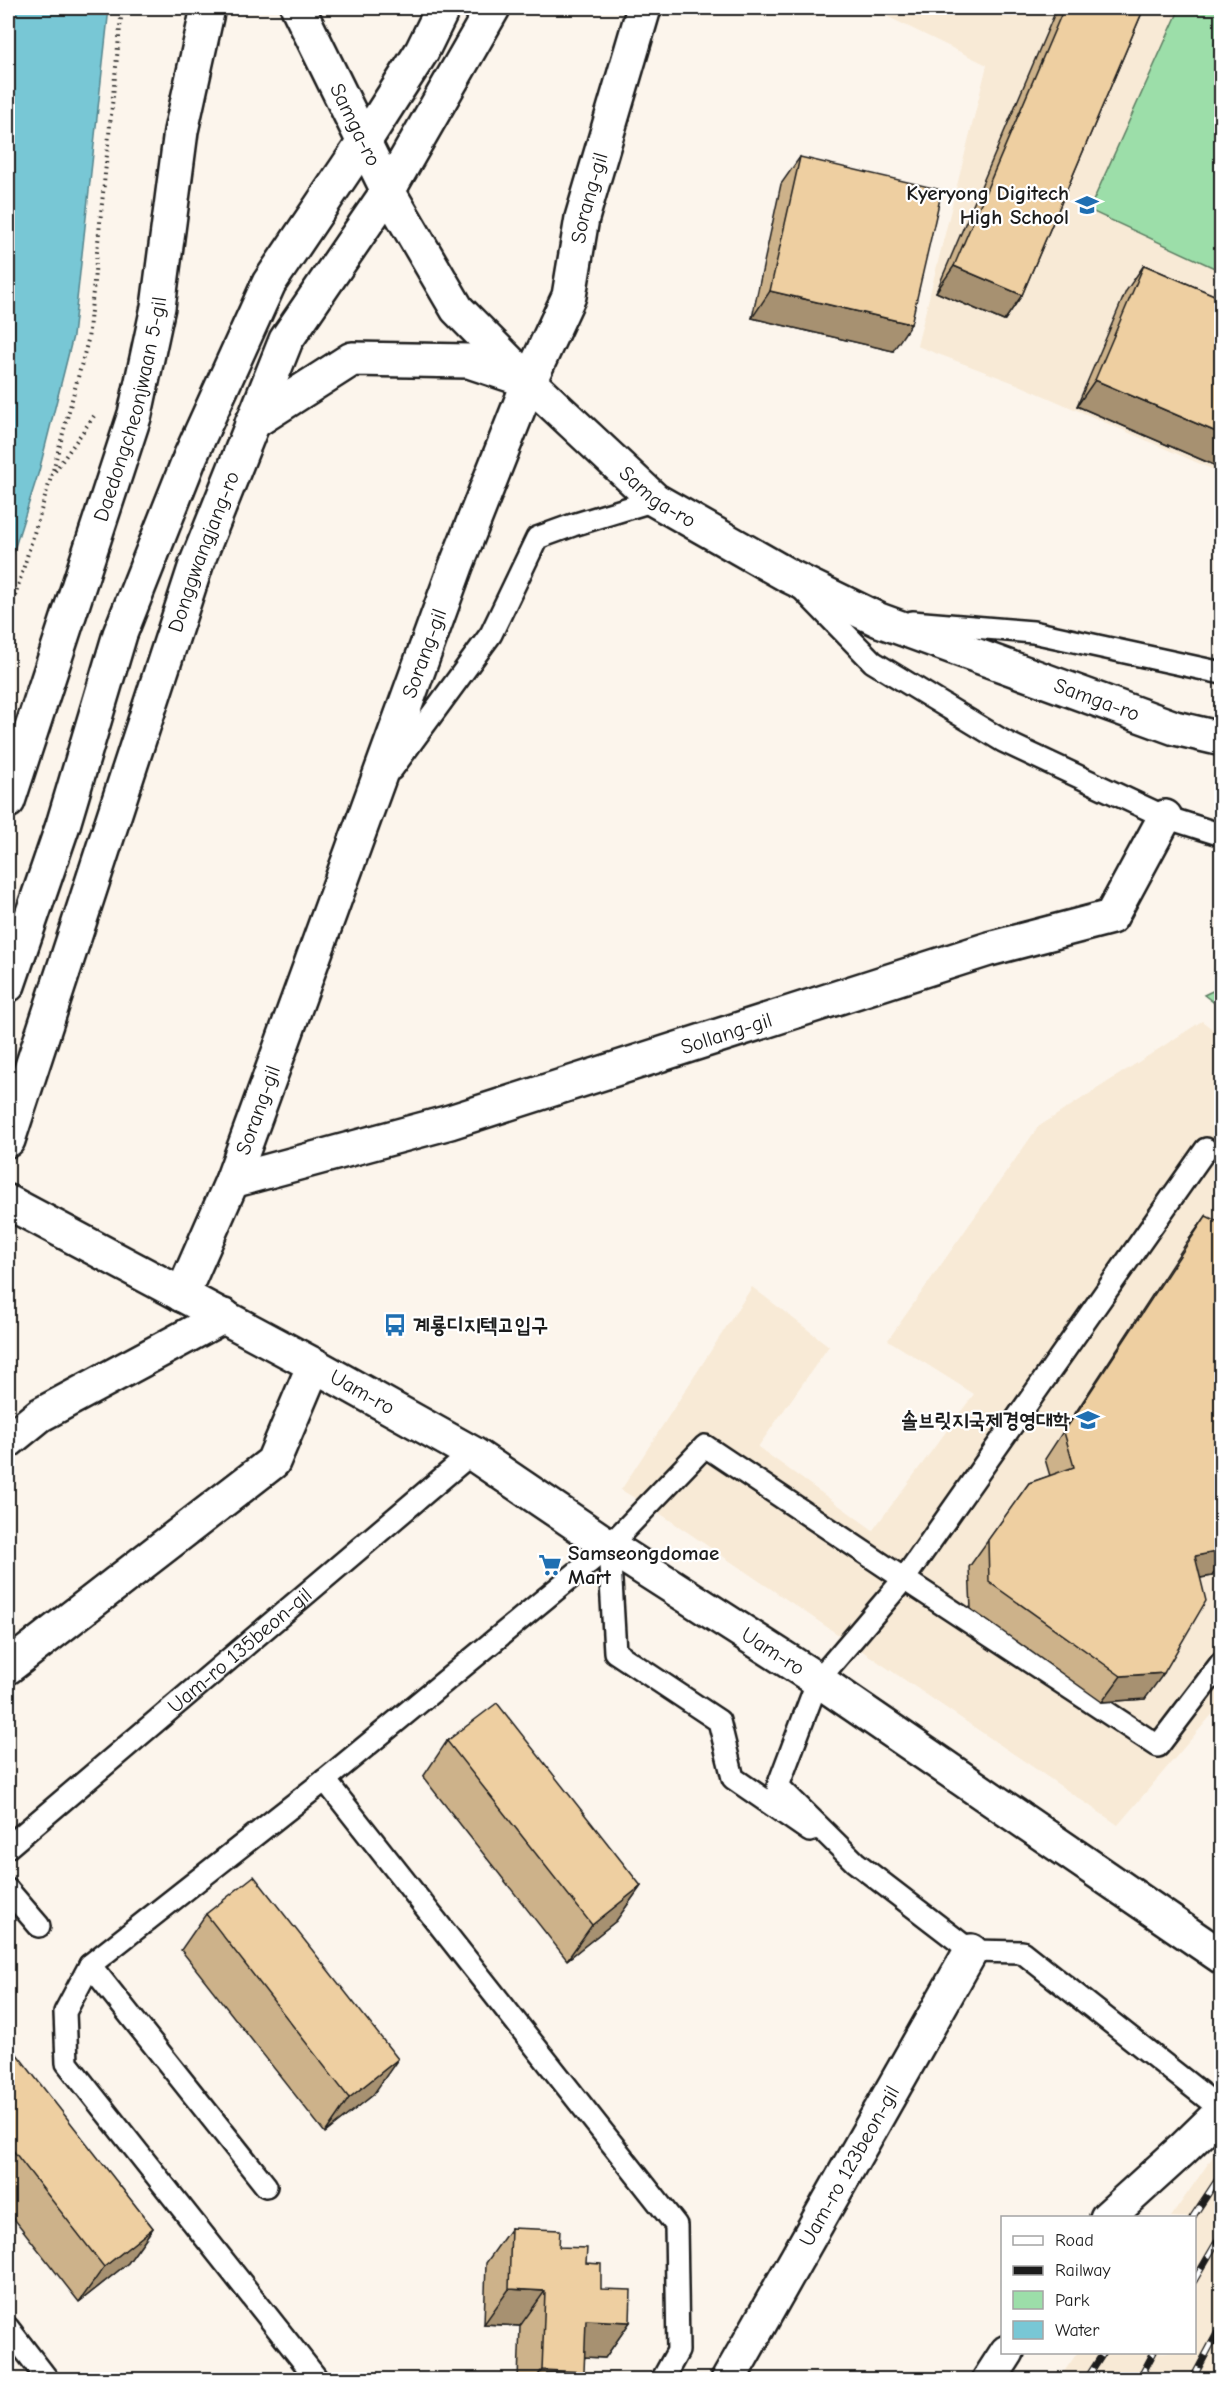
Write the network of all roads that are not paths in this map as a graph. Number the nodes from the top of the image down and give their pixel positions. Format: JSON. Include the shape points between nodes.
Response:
{"nodes":[{"id":1,"x":208,"y":8,"type":"edge"},
{"id":2,"x":298,"y":8,"type":"edge"},
{"id":3,"x":444,"y":8,"type":"edge"},
{"id":4,"x":493,"y":8,"type":"edge"},
{"id":5,"x":644,"y":8,"type":"edge"},
{"id":6,"x":364,"y":142,"type":"junction"},
{"id":7,"x":388,"y":191,"type":"junction"},
{"id":8,"x":529,"y":381,"type":"junction"},
{"id":9,"x":252,"y":423,"type":"junction"},
{"id":10,"x":654,"y":500,"type":"junction"},
{"id":11,"x":789,"y":576,"type":"junction"},
{"id":12,"x":879,"y":620,"type":"junction"},
{"id":13,"x":1221,"y":673,"type":"edge"},
{"id":14,"x":1221,"y":739,"type":"edge"},
{"id":15,"x":371,"y":800,"type":"junction"},
{"id":16,"x":8,"y":801,"type":"edge"},
{"id":17,"x":1165,"y":817,"type":"junction"},
{"id":18,"x":1221,"y":835,"type":"edge"},
{"id":19,"x":8,"y":985,"type":"edge"},
{"id":20,"x":8,"y":1140,"type":"edge"},
{"id":21,"x":1206,"y":1149,"type":"dead end"},
{"id":22,"x":232,"y":1181,"type":"junction"},
{"id":23,"x":8,"y":1202,"type":"edge"},
{"id":24,"x":182,"y":1294,"type":"junction"},
{"id":25,"x":224,"y":1316,"type":"junction"},
{"id":26,"x":314,"y":1365,"type":"junction"},
{"id":27,"x":8,"y":1441,"type":"edge"},
{"id":28,"x":472,"y":1453,"type":"junction"},
{"id":29,"x":609,"y":1546,"type":"junction"},
{"id":30,"x":904,"y":1579,"type":"junction"},
{"id":31,"x":1221,"y":1662,"type":"edge"},
{"id":32,"x":8,"y":1667,"type":"edge"},
{"id":33,"x":818,"y":1680,"type":"junction"},
{"id":34,"x":324,"y":1780,"type":"junction"},
{"id":35,"x":8,"y":1847,"type":"edge"},
{"id":36,"x":855,"y":1862,"type":"junction"},
{"id":37,"x":8,"y":1890,"type":"edge"},
{"id":38,"x":39,"y":1926,"type":"dead end"},
{"id":39,"x":971,"y":1951,"type":"junction"},
{"id":40,"x":1221,"y":1957,"type":"edge"},
{"id":41,"x":90,"y":1965,"type":"junction"},
{"id":42,"x":1221,"y":2110,"type":"edge"},
{"id":43,"x":266,"y":2186,"type":"dead end"},
{"id":44,"x":1108,"y":2216,"type":"edge"},
{"id":45,"x":8,"y":2328,"type":"edge"},
{"id":46,"x":1006,"y":2354,"type":"edge"},
{"id":47,"x":48,"y":2379,"type":"edge"},
{"id":48,"x":318,"y":2379,"type":"edge"},
{"id":49,"x":662,"y":2379,"type":"edge"},
{"id":50,"x":728,"y":2379,"type":"edge"},
{"id":51,"x":989,"y":2379,"type":"edge"}],
"edges":[{"from":1,"to":16,"type":"street","name":"Daedongcheonjwaan 5-gil","via":[[181,130],[159,307],[135,414]]},
{"from":2,"to":6,"type":"street","name":"Samga-ro"},
{"from":3,"to":6,"type":"street","via":[[422,51]]},
{"from":4,"to":7,"type":"street","name":"Donggwangjang-ro"},
{"from":5,"to":8,"type":"street","name":"Sorang-gil","via":[[582,218],[569,296]]},
{"from":6,"to":7,"type":"street","name":"Samga-ro"},
{"from":6,"to":19,"type":"street","via":[[269,283],[191,455],[120,634],[63,825]]},
{"from":7,"to":8,"type":"street","name":"Samga-ro","via":[[457,309]]},
{"from":7,"to":9,"type":"street","name":"Donggwangjang-ro","via":[[286,340]]},
{"from":8,"to":9,"type":"street","via":[[469,361],[352,359]]},
{"from":8,"to":10,"type":"street","name":"Samga-ro"},
{"from":8,"to":15,"type":"street","name":"Sorang-gil","via":[[456,566]]},
{"from":9,"to":20,"type":"street","name":"Donggwangjang-ro","via":[[196,565]]},
{"from":10,"to":11,"type":"street","name":"Samga-ro"},
{"from":10,"to":15,"type":"lane","via":[[537,538],[491,634]]},
{"from":11,"to":12,"type":"street","name":"Samga-ro"},
{"from":11,"to":17,"type":"lane","via":[[873,663],[1003,741]]},
{"from":12,"to":13,"type":"lane","via":[[1033,632]]},
{"from":12,"to":14,"type":"street","name":"Samga-ro","via":[[1175,728]]},
{"from":15,"to":22,"type":"street","name":"Sorang-gil"},
{"from":17,"to":18,"type":"lane"},
{"from":17,"to":22,"type":"street","name":"Sollang-gil","via":[[1111,917],[978,952],[450,1122]]},
{"from":21,"to":30,"type":"lane"},
{"from":22,"to":24,"type":"street","name":"Sorang-gil"},
{"from":23,"to":24,"type":"street","name":"Uam-ro"},
{"from":24,"to":25,"type":"street","name":"Uam-ro"},
{"from":25,"to":26,"type":"street","name":"Uam-ro"},
{"from":25,"to":27,"type":"street","via":[[40,1415]]},
{"from":26,"to":28,"type":"street","name":"Uam-ro"},
{"from":26,"to":32,"type":"street","name":"Uam-ro","via":[[273,1462]]},
{"from":28,"to":29,"type":"street","name":"Uam-ro"},
{"from":28,"to":35,"type":"lane","name":"Uam-ro 135beon-gil"},
{"from":29,"to":30,"type":"lane","via":[[705,1446]]},
{"from":29,"to":33,"type":"street","name":"Uam-ro"},
{"from":29,"to":34,"type":"lane"},
{"from":29,"to":36,"type":"lane","via":[[615,1652],[719,1721],[733,1778]]},
{"from":30,"to":31,"type":"lane","via":[[1158,1746]]},
{"from":30,"to":33,"type":"lane"},
{"from":33,"to":36,"type":"lane","via":[[778,1786]]},
{"from":33,"to":40,"type":"street","name":"Uam-ro"},
{"from":34,"to":41,"type":"lane"},
{"from":34,"to":49,"type":"lane","via":[[676,2225],[678,2351]]},
{"from":36,"to":39,"type":"lane"},
{"from":37,"to":38,"type":"lane"},
{"from":39,"to":42,"type":"lane","via":[[1022,1952]]},
{"from":39,"to":50,"type":"street","name":"Uam-ro 123beon-gil"},
{"from":41,"to":43,"type":"lane"},
{"from":41,"to":48,"type":"lane","via":[[65,2012],[67,2063]]},
{"from":42,"to":44,"type":"street"},
{"from":45,"to":47,"type":"lane"},
{"from":46,"to":51,"type":"street"}]}
